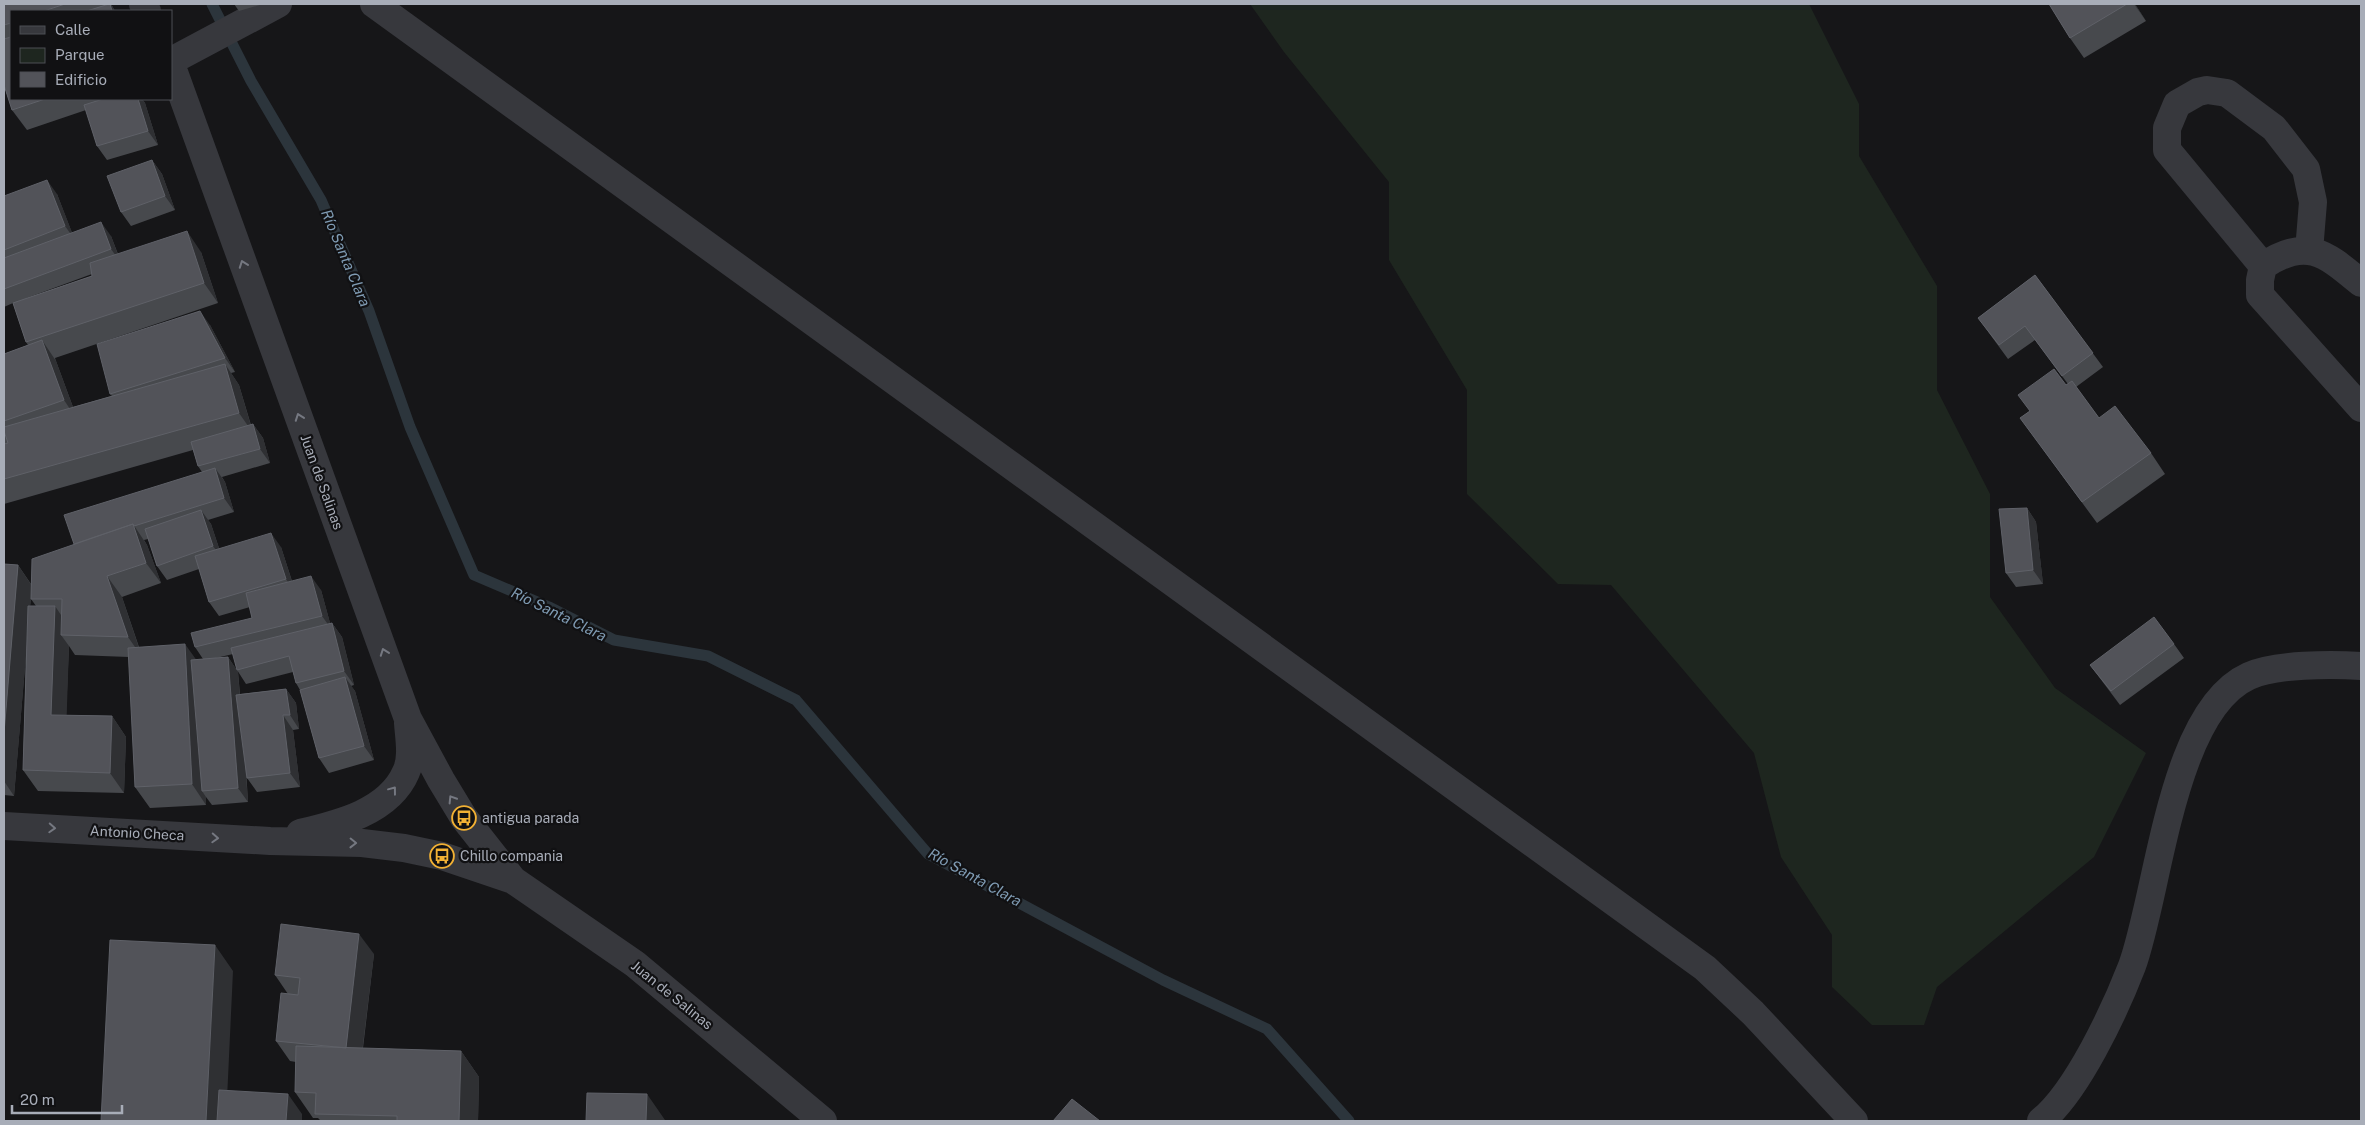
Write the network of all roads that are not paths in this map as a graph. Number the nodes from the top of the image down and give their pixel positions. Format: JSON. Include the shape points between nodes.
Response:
{"nodes":[{"id":1,"x":278,"y":4,"type":"edge"},
{"id":2,"x":374,"y":4,"type":"edge"},
{"id":3,"x":172,"y":61,"type":"edge"},
{"id":4,"x":172,"y":65,"type":"edge"},
{"id":5,"x":2309,"y":251,"type":"junction"},
{"id":6,"x":2264,"y":266,"type":"junction"},
{"id":7,"x":2361,"y":283,"type":"edge"},
{"id":8,"x":2361,"y":408,"type":"edge"},
{"id":9,"x":2361,"y":666,"type":"edge"},
{"id":10,"x":408,"y":719,"type":"junction"},
{"id":11,"x":4,"y":826,"type":"edge"},
{"id":12,"x":270,"y":841,"type":"junction"},
{"id":13,"x":512,"y":880,"type":"junction"},
{"id":14,"x":823,"y":1121,"type":"edge"},
{"id":15,"x":1854,"y":1121,"type":"edge"},
{"id":16,"x":2041,"y":1121,"type":"edge"}],
"edges":[{"from":1,"to":3,"type":"street"},
{"from":2,"to":15,"type":"street","via":[[1705,968],[1753,1013]]},
{"from":10,"to":4,"type":"street","name":"Juan de Salinas","one_way":true},
{"from":5,"to":6,"type":"street","via":[[2290,252]]},
{"from":5,"to":6,"type":"street","via":[[2313,202],[2306,169],[2274,128],[2227,93],[2198,92],[2177,104],[2167,128],[2167,150]]},
{"from":5,"to":7,"type":"street","via":[[2328,256]]},
{"from":6,"to":8,"type":"street","via":[[2260,295]]},
{"from":9,"to":16,"type":"street","via":[[2280,668],[2249,676],[2221,696],[2198,731],[2178,786],[2132,965],[2094,1048],[2055,1110]]},
{"from":12,"to":10,"type":"street","one_way":true,"via":[[327,827],[364,813],[390,796],[407,772],[410,748]]},
{"from":13,"to":10,"type":"street","name":"Juan de Salinas","one_way":true,"via":[[464,818]]},
{"from":11,"to":12,"type":"street","name":"Antonio Checa","one_way":true},
{"from":12,"to":13,"type":"street","name":"Juan de Salinas","one_way":true,"via":[[362,843],[404,848],[442,856]]},
{"from":13,"to":14,"type":"street","name":"Juan de Salinas","via":[[635,964]]}]}
